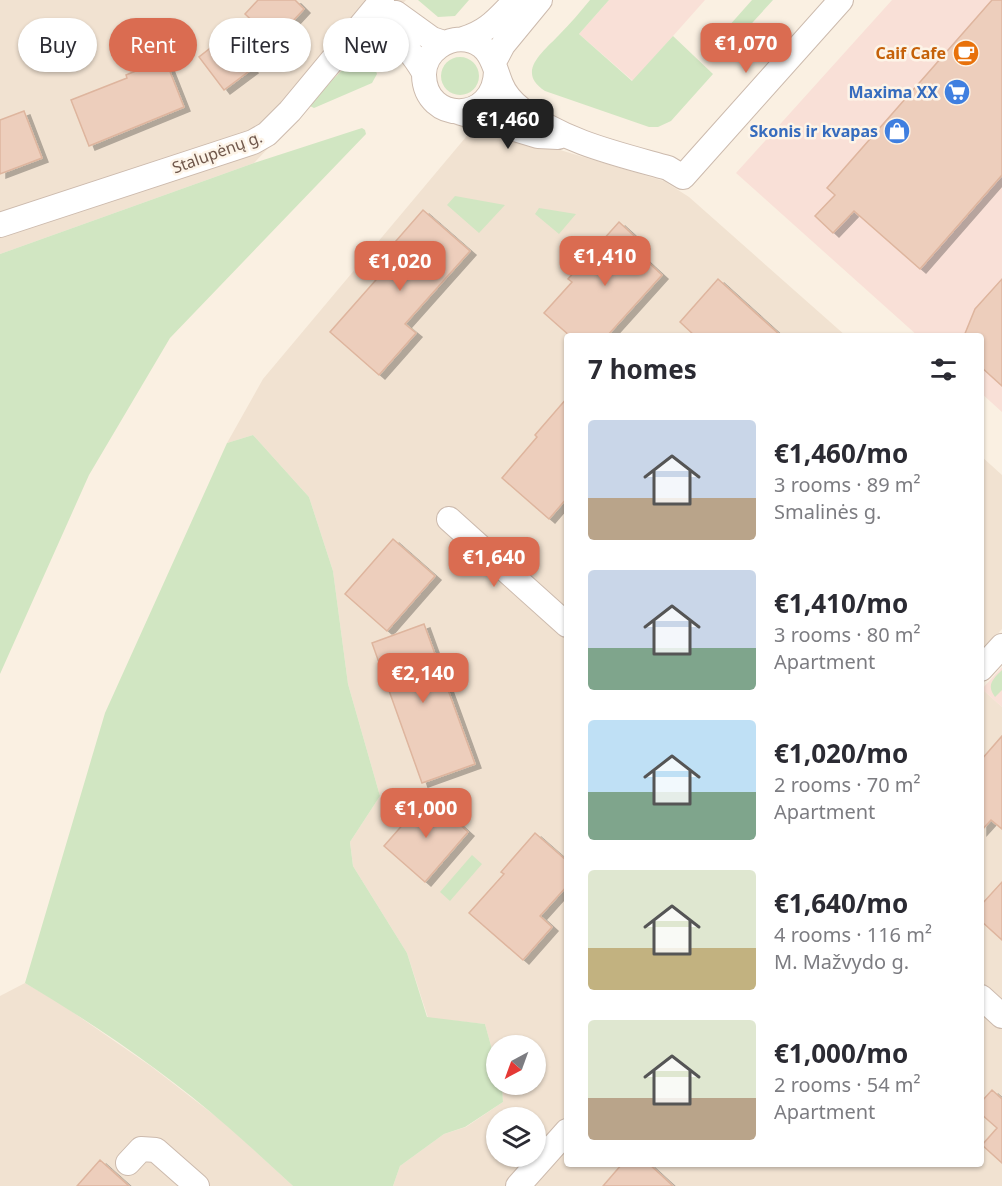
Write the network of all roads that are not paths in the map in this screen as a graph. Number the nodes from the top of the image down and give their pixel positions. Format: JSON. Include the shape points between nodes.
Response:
{"nodes":[{"id":1,"x":516,"y":0,"type":"edge"},
{"id":2,"x":540,"y":0,"type":"edge"},
{"id":3,"x":841,"y":0,"type":"edge"},
{"id":4,"x":378,"y":4,"type":"edge"},
{"id":5,"x":454,"y":41,"type":"junction"},
{"id":6,"x":495,"y":67,"type":"junction"},
{"id":7,"x":424,"y":73,"type":"junction"},
{"id":8,"x":458,"y":112,"type":"junction"},
{"id":9,"x":567,"y":137,"type":"junction"},
{"id":10,"x":0,"y":225,"type":"edge"},
{"id":11,"x":448,"y":519,"type":"dead end"},
{"id":12,"x":564,"y":622,"type":"edge"},
{"id":13,"x":1002,"y":646,"type":"edge"},
{"id":14,"x":984,"y":666,"type":"edge"},
{"id":15,"x":984,"y":1000,"type":"edge"},
{"id":16,"x":1002,"y":1016,"type":"edge"},
{"id":17,"x":564,"y":1134,"type":"edge"},
{"id":18,"x":128,"y":1163,"type":"dead end"},
{"id":19,"x":196,"y":1186,"type":"edge"},
{"id":20,"x":518,"y":1186,"type":"edge"}],
"edges":[{"from":1,"to":5,"type":"street","via":[[490,27],[476,36]]},
{"from":2,"to":6,"type":"street","via":[[503,45]]},
{"from":3,"to":9,"type":"street","via":[[682,177],[668,168]]},
{"from":4,"to":5,"type":"street","via":[[432,39]]},
{"from":4,"to":7,"type":"street","via":[[386,26]]},
{"from":4,"to":10,"type":"street","name":"Stalupėnų g.","via":[[267,134],[242,146]]},
{"from":5,"to":6,"type":"street","via":[[482,46]]},
{"from":5,"to":7,"type":"street","via":[[430,55]]},
{"from":6,"to":8,"type":"street","via":[[494,91],[487,100],[479,107]]},
{"from":6,"to":9,"type":"street","via":[[505,92],[520,108]]},
{"from":7,"to":8,"type":"street","via":[[429,95],[447,110]]},
{"from":8,"to":9,"type":"street","via":[[538,136]]},
{"from":11,"to":12,"type":"street"},
{"from":13,"to":14,"type":"street"},
{"from":15,"to":16,"type":"street"},
{"from":17,"to":20,"type":"street"},
{"from":18,"to":19,"type":"street","via":[[141,1149],[156,1150]]}]}
